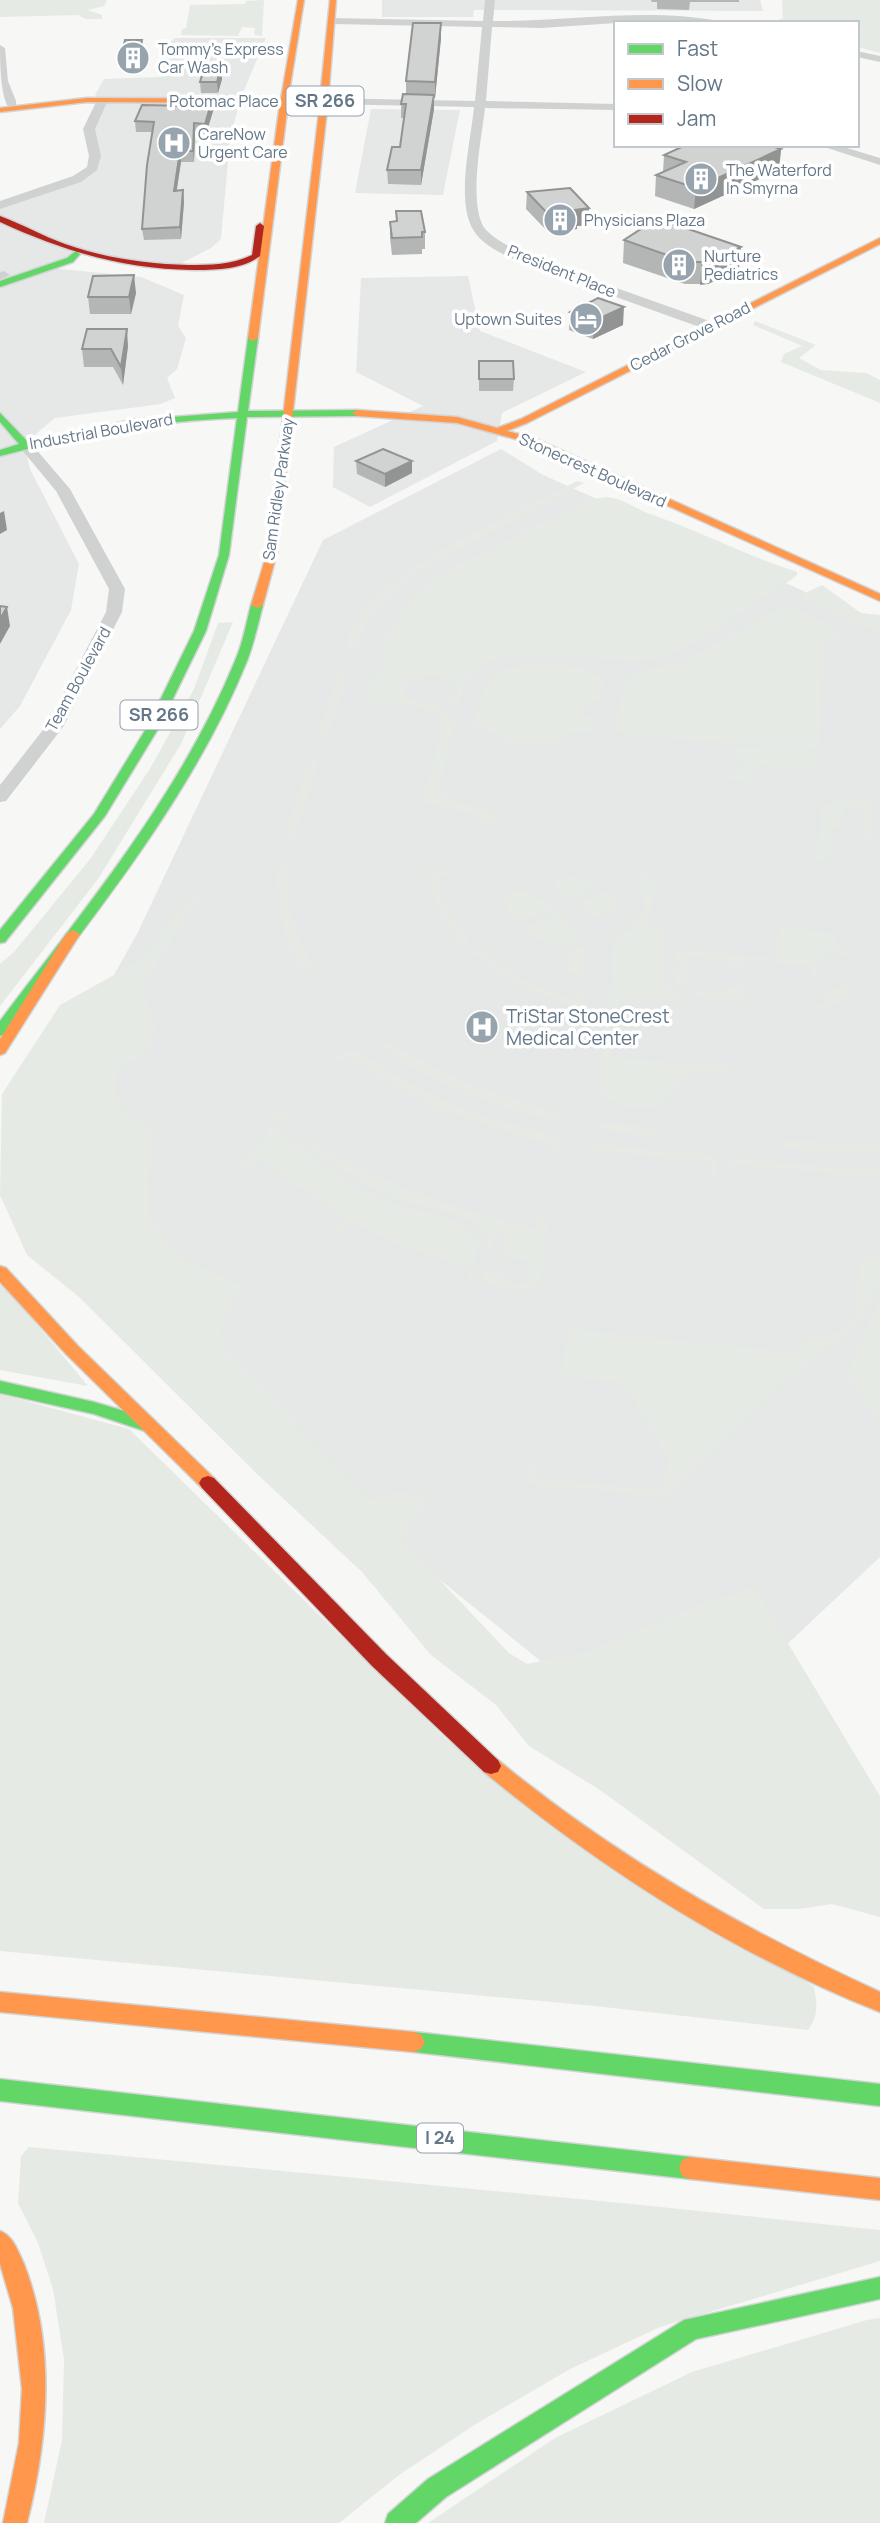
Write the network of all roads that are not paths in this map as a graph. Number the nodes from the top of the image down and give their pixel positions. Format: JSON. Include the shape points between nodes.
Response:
{"nodes":[{"id":1,"x":301,"y":0,"type":"edge"},
{"id":2,"x":333,"y":0,"type":"edge"},
{"id":3,"x":490,"y":0,"type":"edge"},
{"id":4,"x":688,"y":21,"type":"edge"},
{"id":5,"x":331,"y":22,"type":"junction"},
{"id":6,"x":490,"y":24,"type":"junction"},
{"id":7,"x":0,"y":48,"type":"edge"},
{"id":8,"x":859,"y":54,"type":"edge"},
{"id":9,"x":880,"y":59,"type":"edge"},
{"id":10,"x":102,"y":100,"type":"junction"},
{"id":11,"x":284,"y":101,"type":"junction"},
{"id":12,"x":324,"y":101,"type":"junction"},
{"id":13,"x":481,"y":104,"type":"junction"},
{"id":14,"x":614,"y":107,"type":"edge"},
{"id":15,"x":6,"y":109,"type":"edge"},
{"id":16,"x":831,"y":147,"type":"edge"},
{"id":17,"x":880,"y":162,"type":"edge"},
{"id":18,"x":273,"y":189,"type":"junction"},
{"id":19,"x":0,"y":205,"type":"edge"},
{"id":20,"x":0,"y":219,"type":"edge"},
{"id":21,"x":880,"y":241,"type":"edge"},
{"id":22,"x":76,"y":254,"type":"junction"},
{"id":23,"x":1,"y":278,"type":"edge"},
{"id":24,"x":710,"y":326,"type":"junction"},
{"id":25,"x":244,"y":413,"type":"junction"},
{"id":26,"x":288,"y":413,"type":"junction"},
{"id":27,"x":0,"y":416,"type":"edge"},
{"id":28,"x":500,"y":430,"type":"junction"},
{"id":29,"x":24,"y":444,"type":"junction"},
{"id":30,"x":0,"y":453,"type":"edge"},
{"id":31,"x":880,"y":598,"type":"edge"},
{"id":32,"x":0,"y":797,"type":"edge"},
{"id":33,"x":73,"y":934,"type":"junction"},
{"id":34,"x":0,"y":939,"type":"edge"},
{"id":35,"x":0,"y":1031,"type":"edge"},
{"id":36,"x":0,"y":1050,"type":"edge"},
{"id":37,"x":0,"y":1272,"type":"edge"},
{"id":38,"x":0,"y":1387,"type":"edge"},
{"id":39,"x":151,"y":1425,"type":"junction"},
{"id":40,"x":880,"y":2001,"type":"edge"},
{"id":41,"x":0,"y":2002,"type":"edge"},
{"id":42,"x":0,"y":2090,"type":"edge"},
{"id":43,"x":880,"y":2095,"type":"edge"},
{"id":44,"x":880,"y":2189,"type":"edge"},
{"id":45,"x":0,"y":2242,"type":"edge"},
{"id":46,"x":880,"y":2288,"type":"edge"},
{"id":47,"x":15,"y":2523,"type":"edge"},
{"id":48,"x":397,"y":2523,"type":"edge"}],
"edges":[{"from":1,"to":11,"type":"main road","number":"SR 266"},
{"from":2,"to":5,"type":"main road","name":"Sam Ridley Parkway","number":"SR 266"},
{"from":3,"to":6,"type":"street","name":"President Place"},
{"from":4,"to":6,"type":"street","via":[[647,18]]},
{"from":5,"to":6,"type":"street"},
{"from":5,"to":12,"type":"main road","name":"Sam Ridley Parkway","number":"SR 266"},
{"from":6,"to":13,"type":"street","name":"President Place"},
{"from":7,"to":15,"type":"street","via":[[2,83],[11,99]]},
{"from":8,"to":9,"type":"street"},
{"from":10,"to":11,"type":"main road","name":"Potomac Place"},
{"from":10,"to":15,"type":"main road","name":"Potomac Place"},
{"from":10,"to":19,"type":"street","via":[[89,129],[93,167],[76,179]]},
{"from":11,"to":12,"type":"main road","name":"Potomac Place"},
{"from":11,"to":18,"type":"main road","number":"SR 266"},
{"from":12,"to":13,"type":"street","name":"Potomac Place"},
{"from":12,"to":26,"type":"main road","name":"Sam Ridley Parkway","number":"SR 266"},
{"from":13,"to":14,"type":"street","name":"Potomac Place"},
{"from":13,"to":24,"type":"street","name":"President Place","via":[[470,202],[479,230],[528,261]]},
{"from":16,"to":17,"type":"street"},
{"from":18,"to":22,"type":"main road","via":[[262,214],[256,256],[235,265],[111,263]]},
{"from":18,"to":25,"type":"main road","number":"SR 266"},
{"from":20,"to":22,"type":"main road"},
{"from":21,"to":24,"type":"main road","name":"Cedar Grove Road"},
{"from":22,"to":23,"type":"main road","via":[[70,260]]},
{"from":24,"to":28,"type":"main road","name":"Cedar Grove Road"},
{"from":25,"to":26,"type":"main road","name":"Industrial Boulevard"},
{"from":25,"to":29,"type":"main road","name":"Industrial Boulevard","via":[[155,418]]},
{"from":25,"to":34,"type":"main road","number":"SR 266","via":[[224,555],[200,631],[152,729],[99,816]]},
{"from":26,"to":28,"type":"main road","name":"Stonecrest Boulevard","via":[[403,415]]},
{"from":26,"to":33,"type":"main road","name":"Sam Ridley Parkway","number":"SR 266","via":[[272,553],[242,659],[196,754],[137,847]]},
{"from":27,"to":29,"type":"main road","name":"Team Boulevard"},
{"from":28,"to":31,"type":"main road","name":"Stonecrest Boulevard"},
{"from":29,"to":30,"type":"main road","name":"Industrial Boulevard"},
{"from":29,"to":32,"type":"street","name":"Team Boulevard","via":[[63,489],[117,589],[114,612],[54,727]]},
{"from":33,"to":35,"type":"main road","name":"Sam Ridley Parkway","number":"SR 266"},
{"from":33,"to":36,"type":"main road"},
{"from":37,"to":39,"type":"main road"},
{"from":38,"to":39,"type":"main road"},
{"from":39,"to":40,"type":"main road","via":[[361,1641],[493,1767],[571,1831],[737,1934]]},
{"from":41,"to":43,"type":"main road","via":[[310,2030]]},
{"from":42,"to":44,"type":"main road","number":"I 24"},
{"from":45,"to":47,"type":"main road","via":[[19,2284],[35,2365],[31,2455]]},
{"from":46,"to":48,"type":"main road","via":[[692,2328],[437,2488]]}]}
